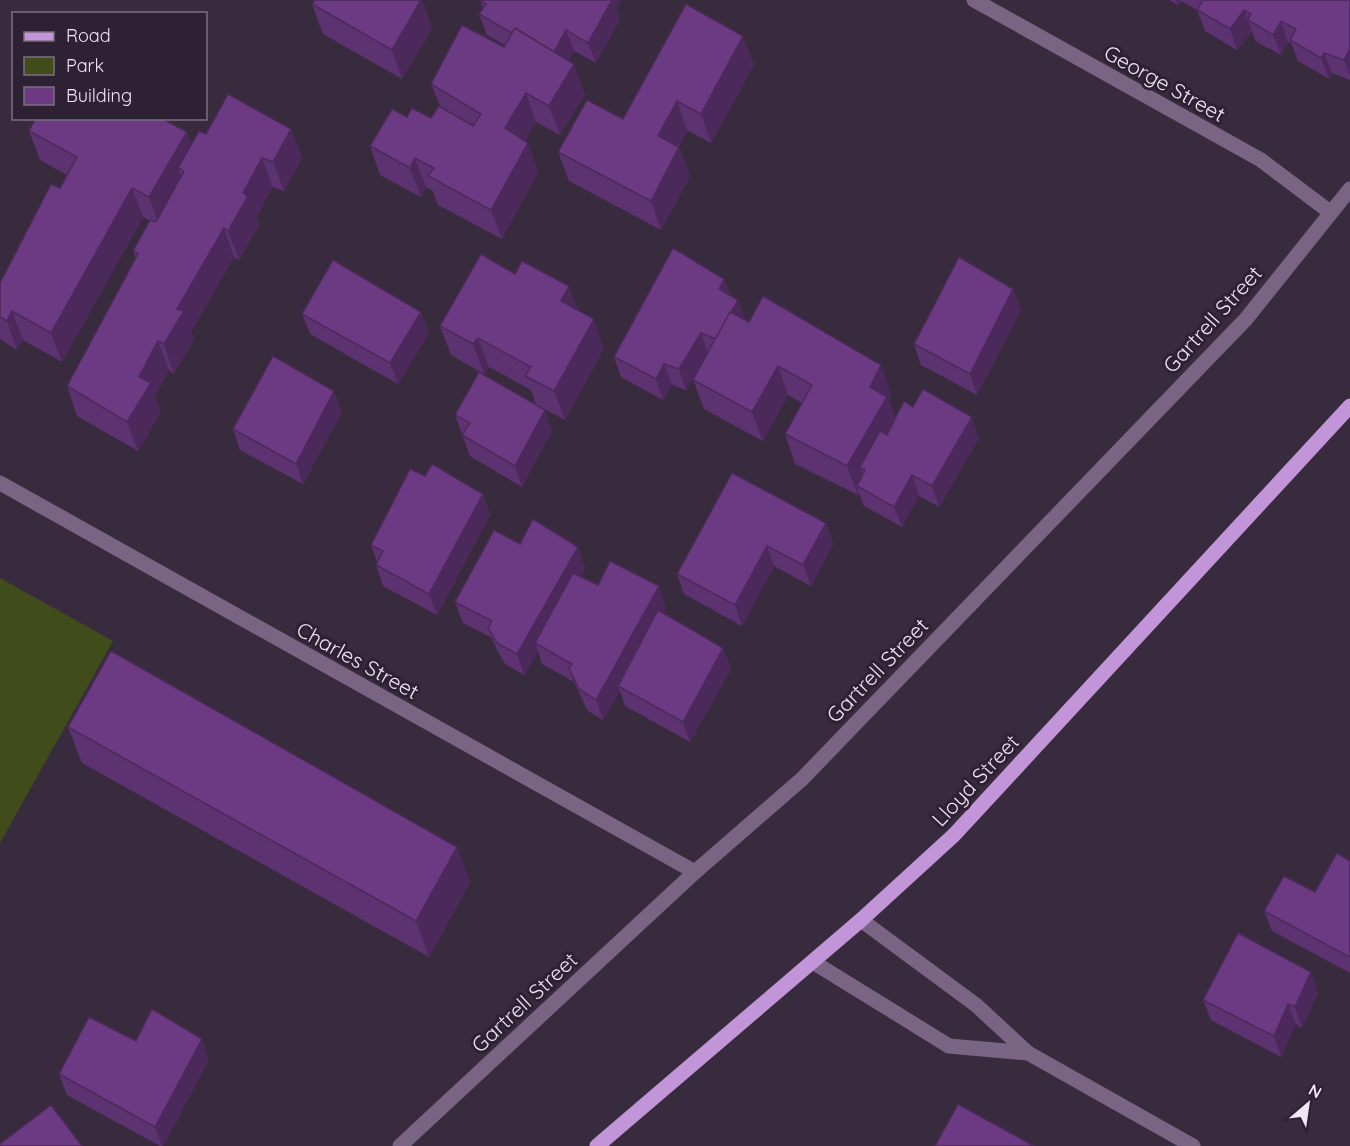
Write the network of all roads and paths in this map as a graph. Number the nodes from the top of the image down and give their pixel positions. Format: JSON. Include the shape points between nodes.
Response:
{"nodes":[{"id":1,"x":974,"y":0,"type":"edge"},
{"id":2,"x":1350,"y":189,"type":"edge"},
{"id":3,"x":1330,"y":212,"type":"junction"},
{"id":4,"x":1350,"y":406,"type":"edge"},
{"id":5,"x":0,"y":483,"type":"edge"},
{"id":6,"x":695,"y":872,"type":"junction"},
{"id":7,"x":861,"y":921,"type":"junction"},
{"id":8,"x":813,"y":962,"type":"junction"},
{"id":9,"x":1028,"y":1053,"type":"junction"},
{"id":10,"x":399,"y":1146,"type":"edge"},
{"id":11,"x":597,"y":1146,"type":"edge"},
{"id":12,"x":1193,"y":1146,"type":"edge"}],
"edges":[{"from":1,"to":3,"type":"street","name":"George Street","via":[[1261,160]]},
{"from":2,"to":3,"type":"street","name":"Gartrell Street"},
{"from":3,"to":6,"type":"street","name":"Gartrell Street","via":[[1246,318],[1213,353],[801,778]]},
{"from":4,"to":7,"type":"main road","name":"Lloyd Street","via":[[954,835]]},
{"from":5,"to":6,"type":"street","name":"Charles Street"},
{"from":6,"to":10,"type":"street","name":"Gartrell Street"},
{"from":7,"to":8,"type":"main road","name":"Lloyd Street"},
{"from":7,"to":9,"type":"street","via":[[976,1005]]},
{"from":8,"to":9,"type":"street","via":[[949,1046]]},
{"from":8,"to":11,"type":"main road","name":"Lloyd Street"},
{"from":9,"to":12,"type":"street"}]}
